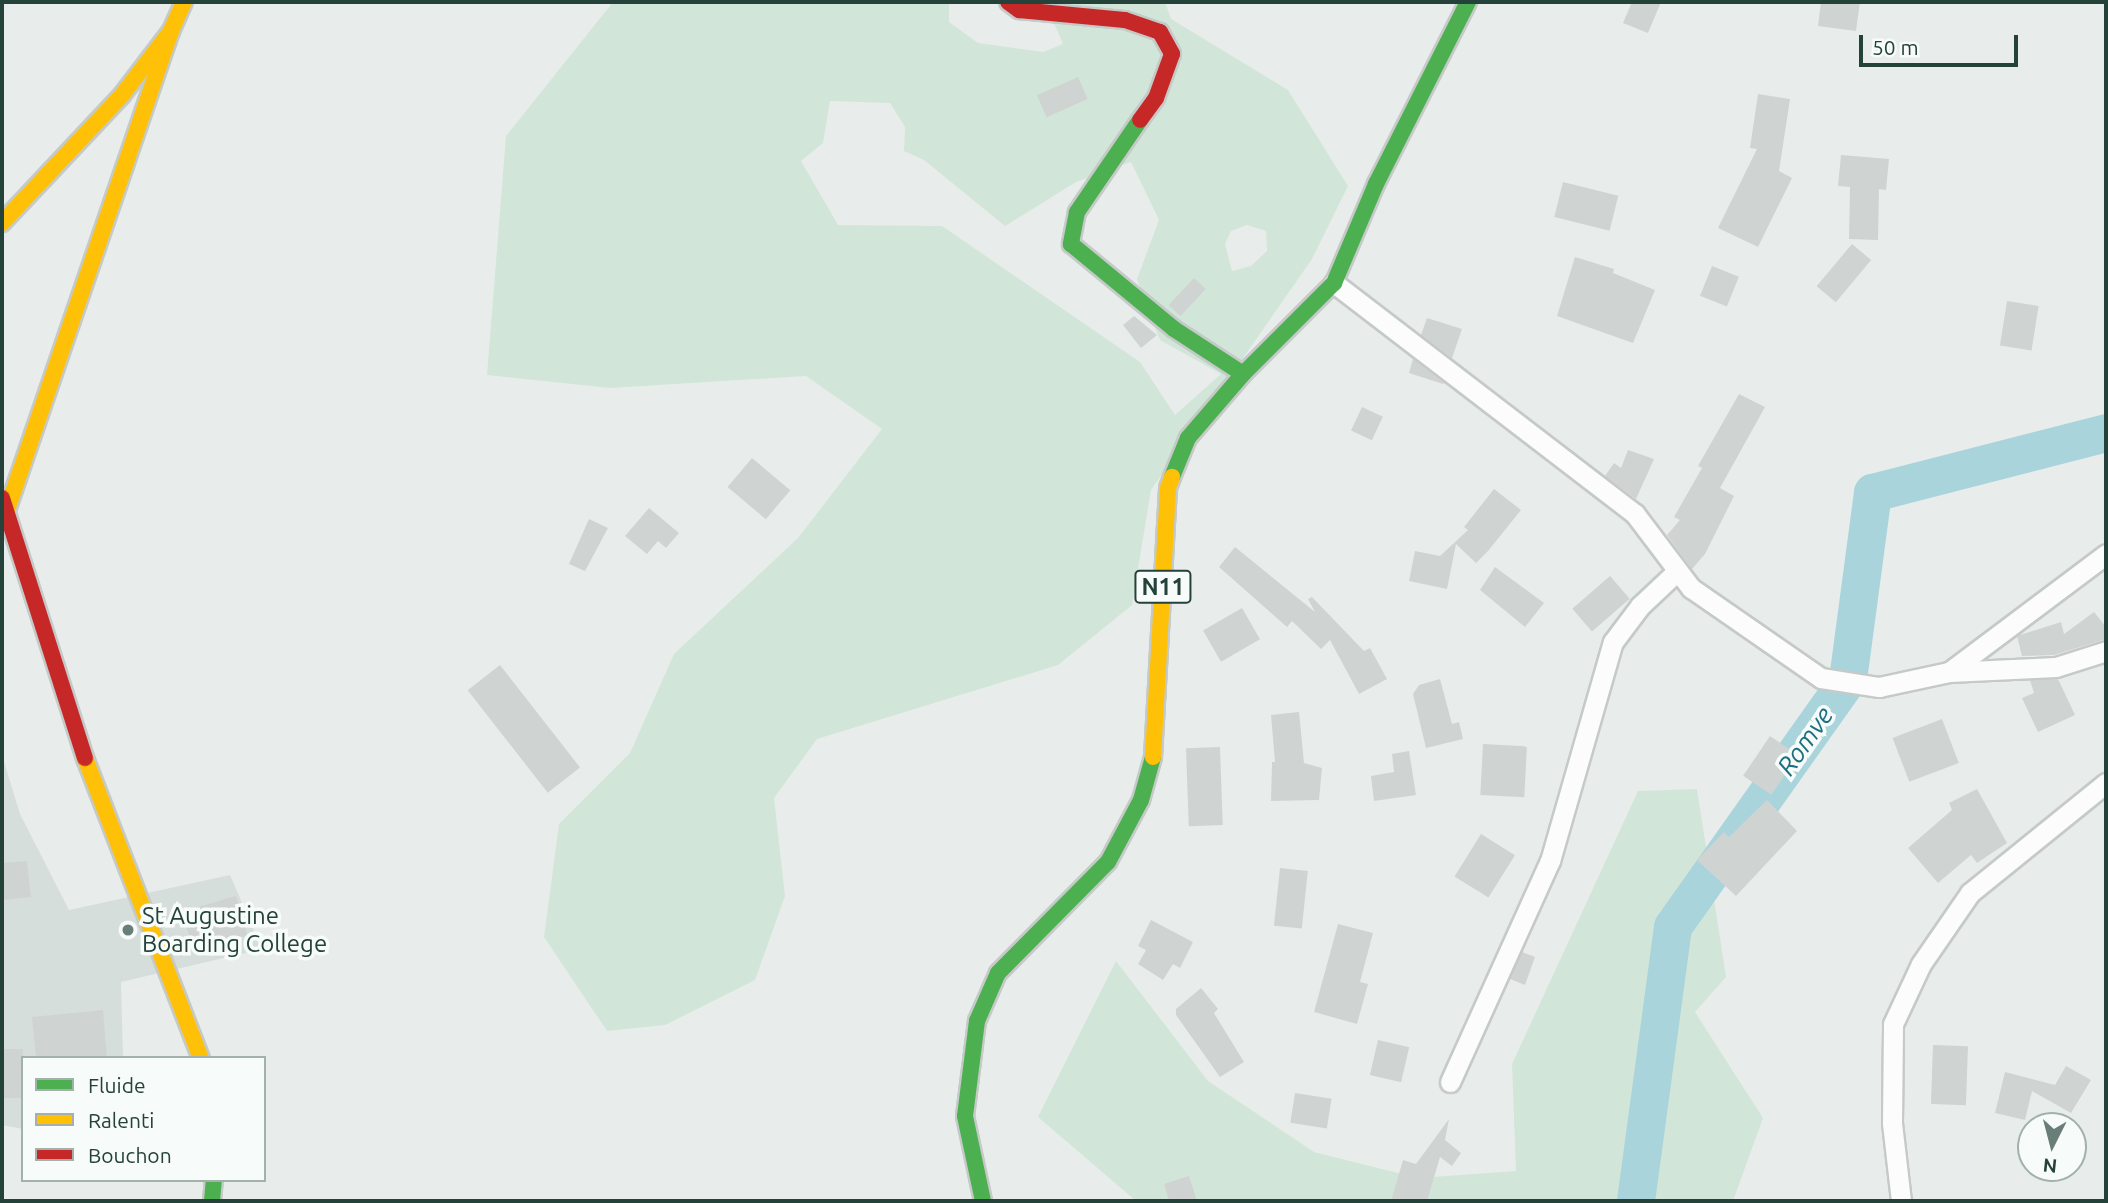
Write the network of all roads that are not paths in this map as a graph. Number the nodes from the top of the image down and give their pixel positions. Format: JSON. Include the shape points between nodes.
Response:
{"nodes":[{"id":1,"x":184,"y":2,"type":"edge"},
{"id":2,"x":1008,"y":2,"type":"edge"},
{"id":3,"x":1468,"y":2,"type":"edge"},
{"id":4,"x":171,"y":31,"type":"junction"},
{"id":5,"x":2,"y":223,"type":"edge"},
{"id":6,"x":1334,"y":283,"type":"junction"},
{"id":7,"x":1243,"y":374,"type":"junction"},
{"id":8,"x":4,"y":505,"type":"edge"},
{"id":9,"x":2106,"y":554,"type":"edge"},
{"id":10,"x":1675,"y":573,"type":"junction"},
{"id":11,"x":2106,"y":650,"type":"edge"},
{"id":12,"x":1949,"y":672,"type":"junction"},
{"id":13,"x":2106,"y":783,"type":"edge"},
{"id":14,"x":200,"y":1056,"type":"edge"},
{"id":15,"x":1450,"y":1082,"type":"dead end"},
{"id":16,"x":214,"y":1182,"type":"edge"},
{"id":17,"x":212,"y":1201,"type":"edge"},
{"id":18,"x":983,"y":1201,"type":"edge"},
{"id":19,"x":1901,"y":1201,"type":"edge"}],
"edges":[{"from":1,"to":4,"type":"main road"},
{"from":2,"to":7,"type":"main road","via":[[1019,10],[1125,20],[1160,32],[1172,54],[1156,98],[1077,212],[1071,244],[1174,329]]},
{"from":3,"to":6,"type":"main road","number":"N11","via":[[1376,184]]},
{"from":4,"to":5,"type":"main road","via":[[122,95]]},
{"from":4,"to":8,"type":"main road"},
{"from":6,"to":7,"type":"main road","number":"N11"},
{"from":6,"to":10,"type":"street","via":[[1635,514]]},
{"from":7,"to":18,"type":"main road","number":"N11","via":[[1188,438],[1168,488],[1155,749],[1141,800],[1108,862],[998,973],[977,1021],[965,1116]]},
{"from":8,"to":14,"type":"main road","via":[[103,813],[155,929]]},
{"from":9,"to":12,"type":"street"},
{"from":10,"to":12,"type":"street","via":[[1821,678],[1861,688]]},
{"from":10,"to":15,"type":"street","via":[[1640,606],[1613,642],[1549,861]]},
{"from":11,"to":12,"type":"street","via":[[2056,667]]},
{"from":13,"to":19,"type":"street","via":[[1969,893],[1921,964],[1893,1024],[1892,1124]]},
{"from":16,"to":17,"type":"main road"}]}
